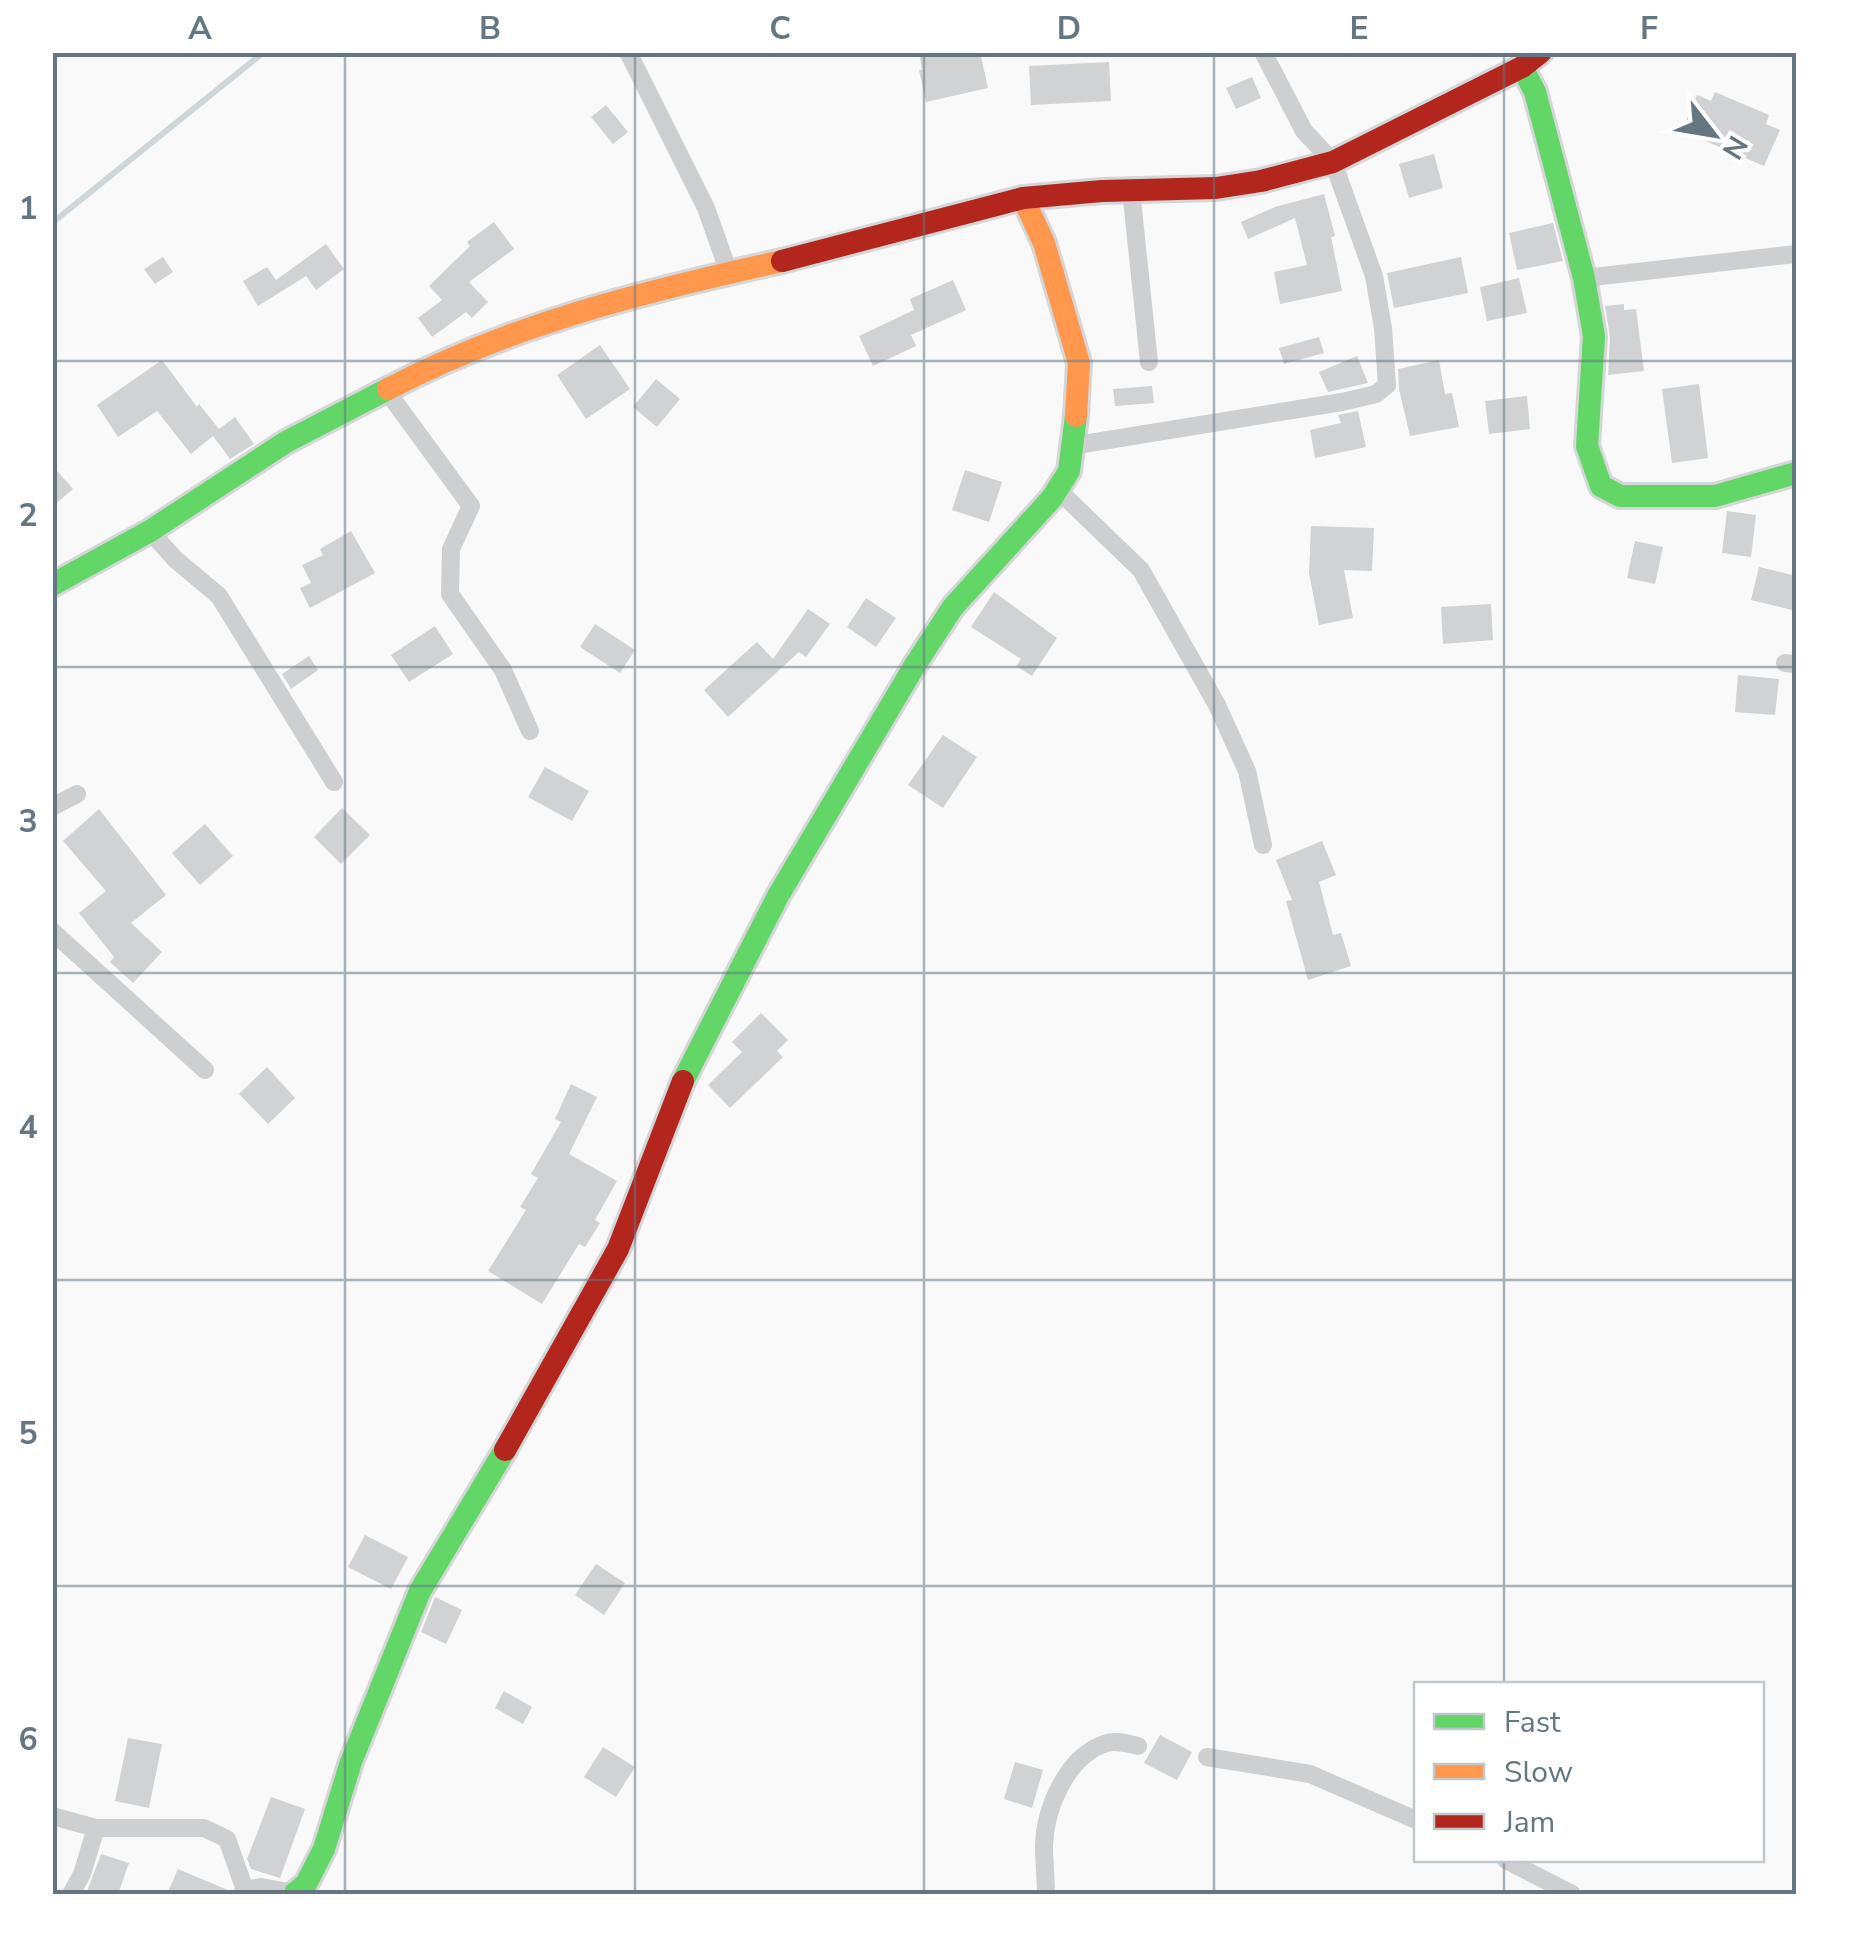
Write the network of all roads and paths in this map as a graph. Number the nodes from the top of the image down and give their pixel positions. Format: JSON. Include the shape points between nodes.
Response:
{"nodes":[{"id":1,"x":628,"y":52,"type":"edge"},
{"id":2,"x":1263,"y":52,"type":"edge"},
{"id":3,"x":1532,"y":60,"type":"edge"},
{"id":4,"x":1333,"y":162,"type":"junction"},
{"id":5,"x":1132,"y":190,"type":"junction"},
{"id":6,"x":1023,"y":198,"type":"junction"},
{"id":7,"x":1796,"y":254,"type":"edge"},
{"id":8,"x":729,"y":273,"type":"junction"},
{"id":9,"x":1584,"y":278,"type":"junction"},
{"id":10,"x":1149,"y":362,"type":"dead end"},
{"id":11,"x":386,"y":390,"type":"junction"},
{"id":12,"x":1072,"y":446,"type":"junction"},
{"id":13,"x":1796,"y":473,"type":"edge"},
{"id":14,"x":1058,"y":490,"type":"junction"},
{"id":15,"x":150,"y":531,"type":"junction"},
{"id":16,"x":52,"y":585,"type":"edge"},
{"id":17,"x":530,"y":730,"type":"dead end"},
{"id":18,"x":334,"y":782,"type":"dead end"},
{"id":19,"x":78,"y":794,"type":"dead end"},
{"id":20,"x":52,"y":808,"type":"edge"},
{"id":21,"x":1263,"y":845,"type":"dead end"},
{"id":22,"x":52,"y":931,"type":"edge"},
{"id":23,"x":205,"y":1070,"type":"dead end"},
{"id":24,"x":1138,"y":1746,"type":"dead end"},
{"id":25,"x":1206,"y":1757,"type":"dead end"},
{"id":26,"x":52,"y":1816,"type":"edge"},
{"id":27,"x":1414,"y":1819,"type":"edge"},
{"id":28,"x":96,"y":1828,"type":"junction"},
{"id":29,"x":1510,"y":1862,"type":"edge"},
{"id":30,"x":244,"y":1892,"type":"edge"},
{"id":31,"x":72,"y":1894,"type":"edge"},
{"id":32,"x":300,"y":1894,"type":"edge"},
{"id":33,"x":1046,"y":1894,"type":"edge"},
{"id":34,"x":1572,"y":1894,"type":"edge"}],
"edges":[{"from":1,"to":8,"type":"street","via":[[706,208]]},
{"from":2,"to":4,"type":"street","via":[[1304,131]]},
{"from":3,"to":4,"type":"street"},
{"from":3,"to":9,"type":"street"},
{"from":4,"to":5,"type":"street","via":[[1216,188]]},
{"from":4,"to":12,"type":"street","via":[[1374,276],[1388,380],[1383,390]]},
{"from":5,"to":6,"type":"street"},
{"from":5,"to":10,"type":"street"},
{"from":6,"to":8,"type":"street"},
{"from":6,"to":12,"type":"street","via":[[1044,243],[1079,362]]},
{"from":7,"to":9,"type":"street"},
{"from":8,"to":11,"type":"street","via":[[532,325]]},
{"from":9,"to":13,"type":"street","via":[[1594,336],[1587,446],[1601,486],[1620,496],[1716,496]]},
{"from":11,"to":15,"type":"street","via":[[286,442]]},
{"from":11,"to":17,"type":"street","via":[[471,506],[451,550],[450,594],[503,670]]},
{"from":12,"to":14,"type":"street"},
{"from":14,"to":21,"type":"street","via":[[1141,570],[1247,772]]},
{"from":14,"to":32,"type":"street","via":[[953,607],[778,896],[673,1102],[618,1249],[420,1590],[324,1849]]},
{"from":15,"to":16,"type":"street"},
{"from":15,"to":18,"type":"street","via":[[219,596]]},
{"from":19,"to":20,"type":"street"},
{"from":22,"to":23,"type":"street"},
{"from":24,"to":33,"type":"street","via":[[1110,1741],[1080,1757],[1062,1785],[1044,1844]]},
{"from":25,"to":27,"type":"street","via":[[1310,1774]]},
{"from":26,"to":28,"type":"street"},
{"from":28,"to":30,"type":"street","via":[[204,1828],[227,1839]]},
{"from":28,"to":31,"type":"street"},
{"from":29,"to":34,"type":"street"},
{"from":30,"to":32,"type":"street","via":[[261,1887]]}]}
